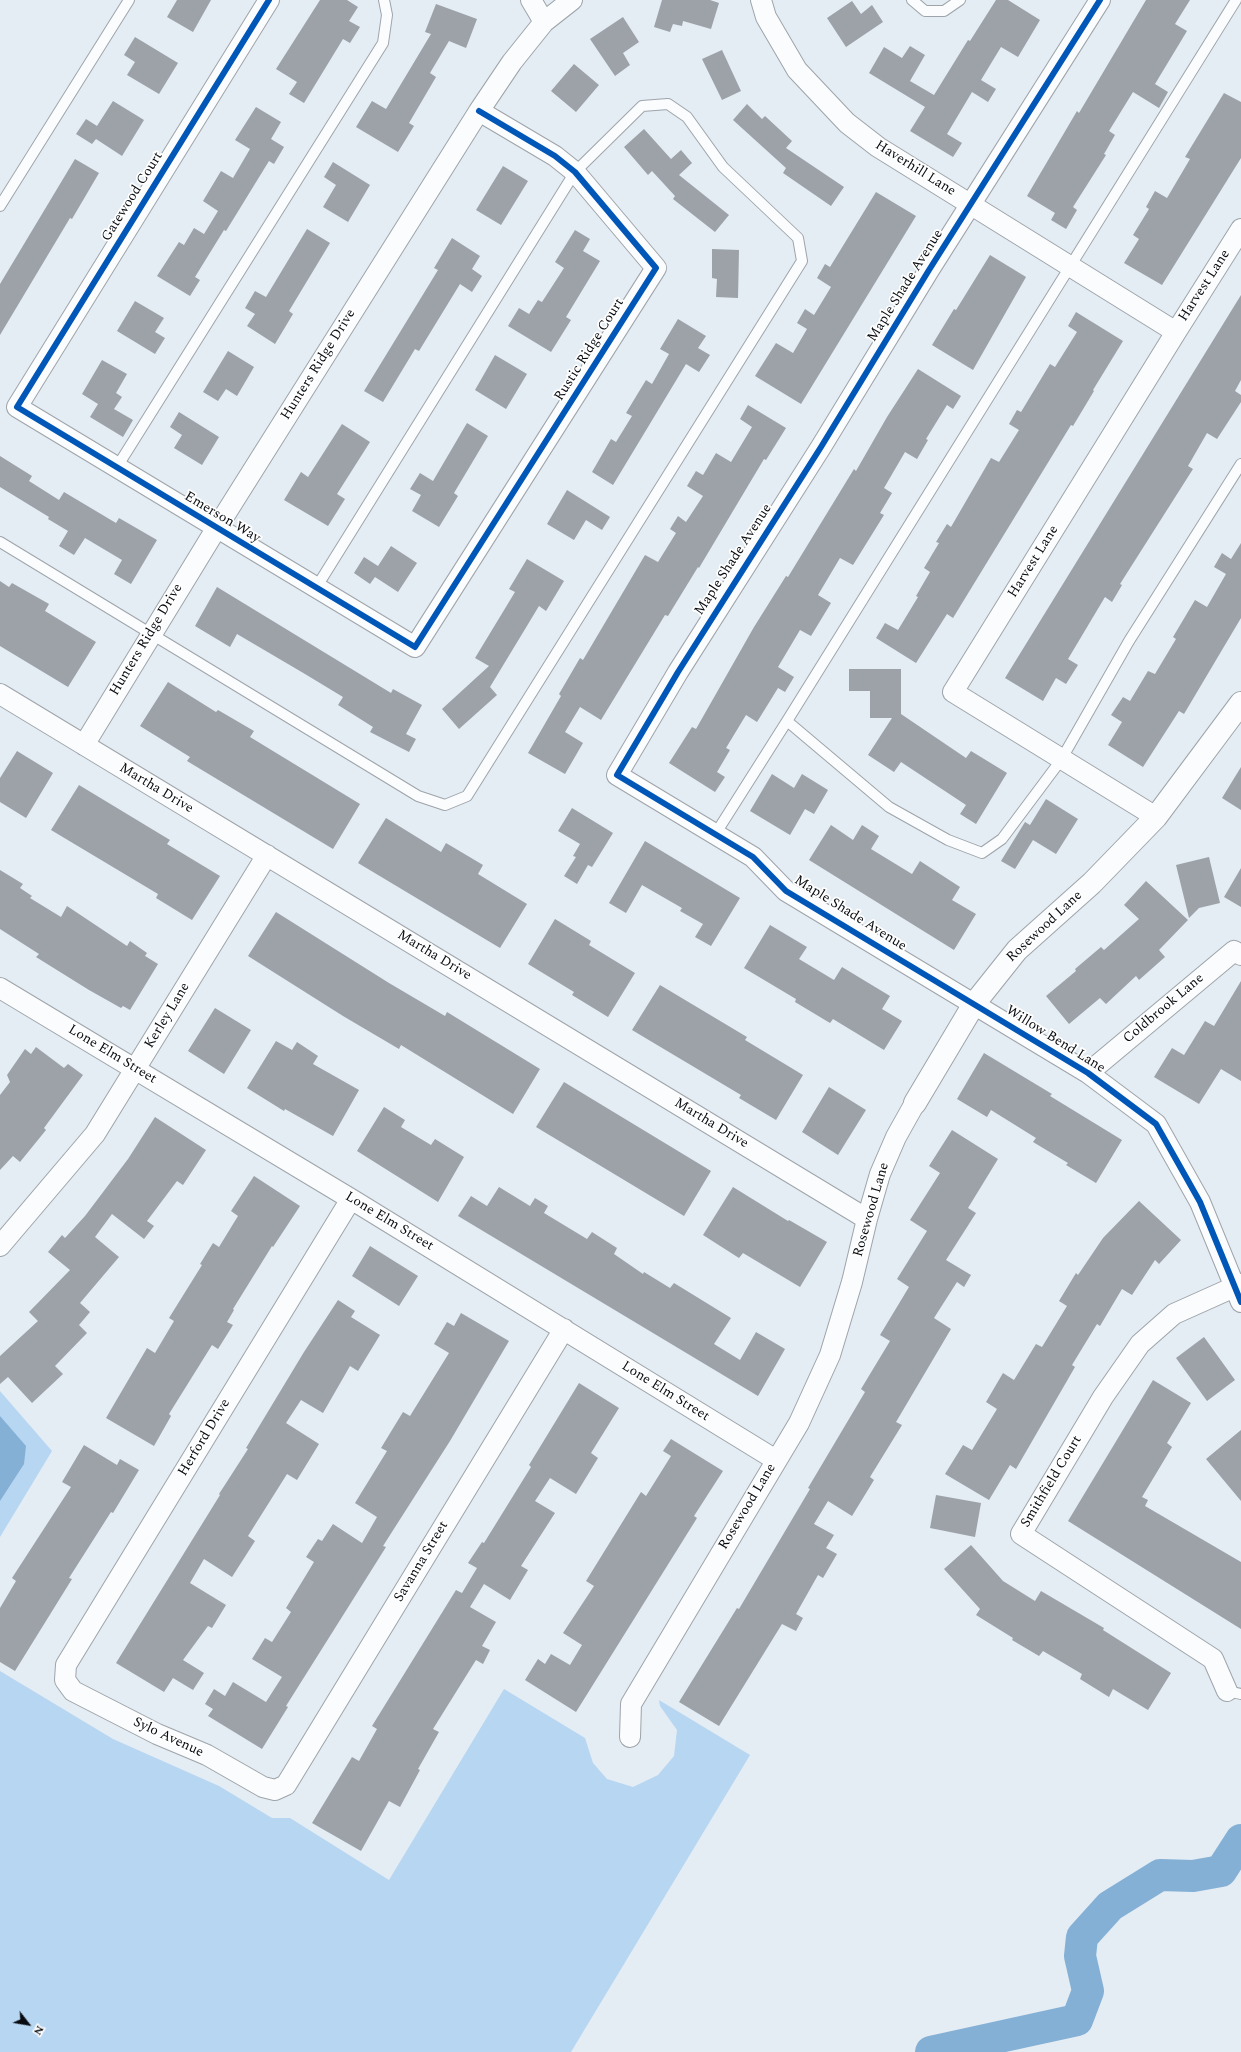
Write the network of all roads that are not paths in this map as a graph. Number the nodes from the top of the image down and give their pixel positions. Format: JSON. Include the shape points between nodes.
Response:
{"nodes":[{"id":1,"x":129,"y":0,"type":"edge"},
{"id":2,"x":269,"y":0,"type":"edge"},
{"id":3,"x":384,"y":0,"type":"edge"},
{"id":4,"x":531,"y":0,"type":"edge"},
{"id":5,"x":572,"y":0,"type":"edge"},
{"id":6,"x":761,"y":0,"type":"edge"},
{"id":7,"x":912,"y":0,"type":"edge"},
{"id":8,"x":960,"y":0,"type":"edge"},
{"id":9,"x":1100,"y":0,"type":"edge"},
{"id":10,"x":1236,"y":0,"type":"edge"},
{"id":11,"x":544,"y":22,"type":"junction"},
{"id":12,"x":478,"y":111,"type":"junction"},
{"id":13,"x":575,"y":172,"type":"junction"},
{"id":14,"x":971,"y":204,"type":"junction"},
{"id":15,"x":0,"y":206,"type":"edge"},
{"id":16,"x":1241,"y":229,"type":"edge"},
{"id":17,"x":1070,"y":265,"type":"junction"},
{"id":18,"x":1176,"y":332,"type":"junction"},
{"id":19,"x":17,"y":407,"type":"joint"},
{"id":20,"x":1241,"y":464,"type":"edge"},
{"id":21,"x":117,"y":467,"type":"junction"},
{"id":22,"x":216,"y":529,"type":"junction"},
{"id":23,"x":0,"y":542,"type":"edge"},
{"id":24,"x":316,"y":588,"type":"junction"},
{"id":25,"x":151,"y":634,"type":"junction"},
{"id":26,"x":415,"y":647,"type":"joint"},
{"id":27,"x":0,"y":694,"type":"edge"},
{"id":28,"x":1241,"y":704,"type":"edge"},
{"id":29,"x":787,"y":721,"type":"junction"},
{"id":30,"x":84,"y":745,"type":"junction"},
{"id":31,"x":1061,"y":760,"type":"junction"},
{"id":32,"x":1156,"y":817,"type":"junction"},
{"id":33,"x":716,"y":833,"type":"junction"},
{"id":34,"x":267,"y":855,"type":"junction"},
{"id":35,"x":1241,"y":955,"type":"edge"},
{"id":36,"x":0,"y":988,"type":"edge"},
{"id":37,"x":974,"y":1004,"type":"junction"},
{"id":38,"x":136,"y":1069,"type":"junction"},
{"id":39,"x":1088,"y":1073,"type":"junction"},
{"id":40,"x":915,"y":1103,"type":"joint"},
{"id":41,"x":351,"y":1198,"type":"junction"},
{"id":42,"x":867,"y":1219,"type":"junction"},
{"id":43,"x":0,"y":1246,"type":"edge"},
{"id":44,"x":1239,"y":1291,"type":"edge"},
{"id":45,"x":564,"y":1329,"type":"junction"},
{"id":46,"x":776,"y":1460,"type":"junction"},
{"id":47,"x":65,"y":1680,"type":"joint"},
{"id":48,"x":1234,"y":1692,"type":"edge"},
{"id":49,"x":630,"y":1737,"type":"dead end"},
{"id":50,"x":275,"y":1790,"type":"joint"}],
"edges":[{"from":1,"to":15,"type":"lane"},
{"from":2,"to":19,"type":"street","name":"Gatewood Court"},
{"from":3,"to":21,"type":"lane","via":[[387,15],[383,43]]},
{"from":4,"to":11,"type":"street"},
{"from":5,"to":11,"type":"street","name":"Hunters Ridge Drive"},
{"from":6,"to":14,"type":"street","name":"Haverhill Lane","via":[[766,17],[797,70],[846,123]]},
{"from":7,"to":8,"type":"lane","via":[[925,11],[944,11]]},
{"from":9,"to":14,"type":"street","name":"Maple Shade Avenue"},
{"from":10,"to":17,"type":"lane"},
{"from":11,"to":12,"type":"street","name":"Hunters Ridge Drive"},
{"from":12,"to":13,"type":"street","name":"Rustic Ridge Court","via":[[555,156]]},
{"from":12,"to":22,"type":"street","name":"Hunters Ridge Drive"},
{"from":13,"to":24,"type":"lane"},
{"from":13,"to":25,"type":"lane","via":[[642,106],[668,104],[687,117],[723,167],[798,238],[802,261],[467,796],[444,805],[418,796]]},
{"from":13,"to":26,"type":"street","name":"Rustic Ridge Court","via":[[656,268]]},
{"from":14,"to":17,"type":"street","name":"Haverhill Lane"},
{"from":14,"to":33,"type":"street","name":"Maple Shade Avenue","via":[[678,672],[618,775]]},
{"from":16,"to":18,"type":"street","name":"Harvest Lane"},
{"from":17,"to":18,"type":"street","name":"Haverhill Lane"},
{"from":17,"to":29,"type":"lane"},
{"from":18,"to":31,"type":"street","name":"Harvest Lane","via":[[953,692]]},
{"from":19,"to":21,"type":"street","name":"Emerson Way"},
{"from":20,"to":31,"type":"lane","via":[[1129,641]]},
{"from":21,"to":22,"type":"street","name":"Emerson Way"},
{"from":22,"to":24,"type":"street","name":"Emerson Way"},
{"from":22,"to":25,"type":"street","name":"Hunters Ridge Drive"},
{"from":23,"to":25,"type":"lane"},
{"from":24,"to":26,"type":"street","name":"Emerson Way"},
{"from":25,"to":30,"type":"street","name":"Hunters Ridge Drive"},
{"from":27,"to":30,"type":"street","name":"Martha Drive"},
{"from":28,"to":32,"type":"street","name":"Rosewood Lane"},
{"from":29,"to":31,"type":"lane","via":[[889,807],[948,840],[982,853],[1002,838]]},
{"from":29,"to":33,"type":"lane"},
{"from":30,"to":34,"type":"street","name":"Martha Drive"},
{"from":31,"to":32,"type":"street","name":"Harvest Lane"},
{"from":32,"to":37,"type":"street","name":"Rosewood Lane","via":[[1092,883],[1017,950]]},
{"from":33,"to":37,"type":"street","name":"Maple Shade Avenue","via":[[752,857],[786,891]]},
{"from":34,"to":38,"type":"street","name":"Kerley Lane"},
{"from":34,"to":42,"type":"street","name":"Martha Drive"},
{"from":35,"to":39,"type":"street","name":"Coldbrook Lane","via":[[1234,951]]},
{"from":36,"to":38,"type":"street","name":"Lone Elm Street"},
{"from":37,"to":39,"type":"street","name":"Willow Bend Lane"},
{"from":37,"to":40,"type":"street","name":"Rosewood Lane"},
{"from":38,"to":41,"type":"street","name":"Lone Elm Street"},
{"from":38,"to":43,"type":"street","name":"Kerley Lane","via":[[95,1134]]},
{"from":39,"to":44,"type":"street","name":"Willow Bend Lane","via":[[1156,1124],[1200,1202]]},
{"from":40,"to":42,"type":"street","name":"Rosewood Lane","via":[[896,1137],[880,1174]]},
{"from":41,"to":45,"type":"street","name":"Lone Elm Street"},
{"from":41,"to":47,"type":"street","name":"Herford Drive","via":[[66,1666]]},
{"from":42,"to":46,"type":"street","name":"Rosewood Lane","via":[[852,1282],[830,1355],[799,1423]]},
{"from":44,"to":48,"type":"street","name":"Smithfield Court","via":[[1174,1314],[1140,1344],[1102,1397],[1021,1534],[1213,1659]]},
{"from":45,"to":46,"type":"street","name":"Lone Elm Street"},
{"from":45,"to":50,"type":"street","name":"Savanna Street","via":[[286,1785]]},
{"from":46,"to":49,"type":"street","name":"Rosewood Lane","via":[[631,1704]]},
{"from":47,"to":50,"type":"street","name":"Sylo Avenue","via":[[73,1691],[156,1734],[207,1755],[263,1787]]}]}
